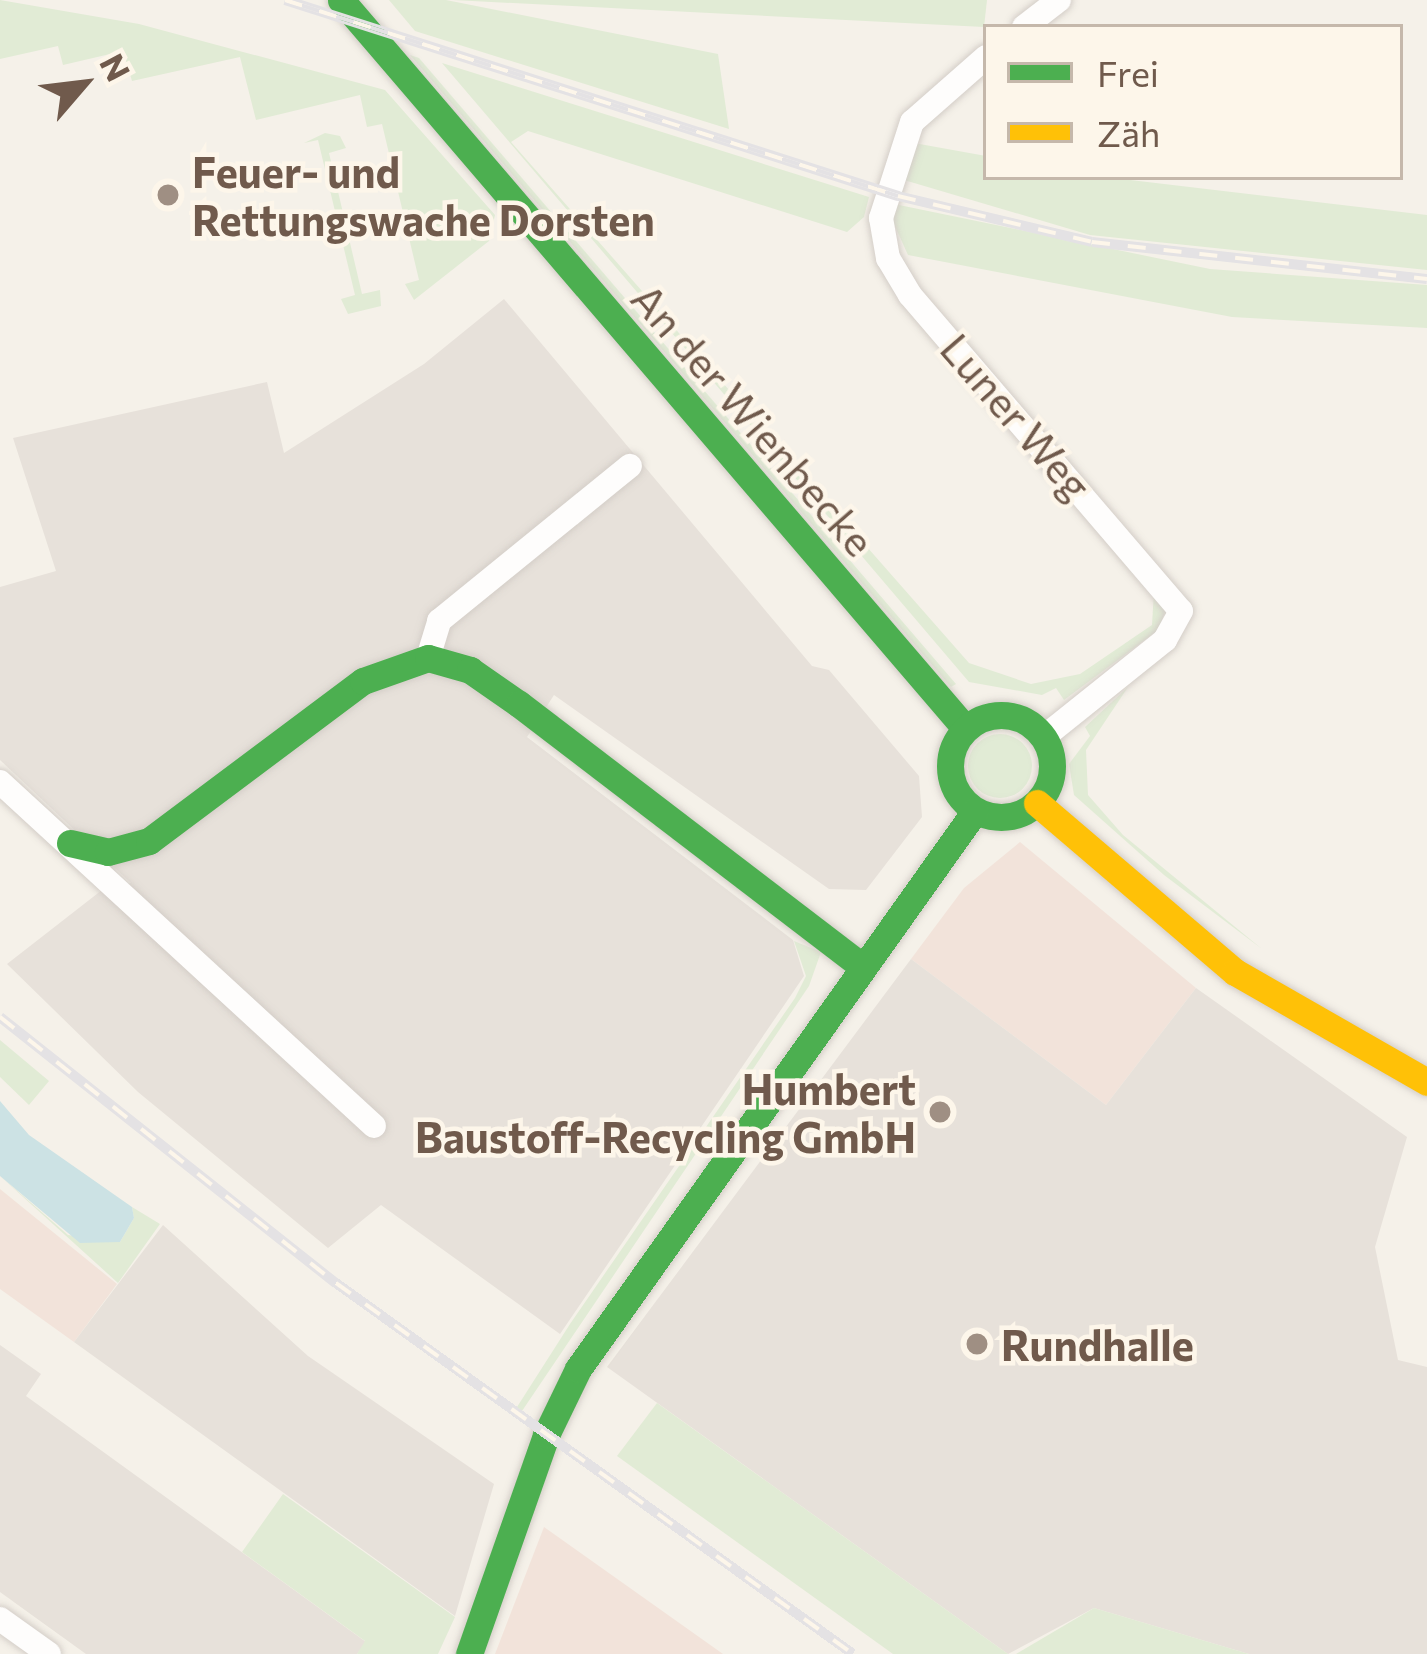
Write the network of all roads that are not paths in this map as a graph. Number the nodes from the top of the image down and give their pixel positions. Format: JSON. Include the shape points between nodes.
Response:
{"nodes":[{"id":1,"x":341,"y":0,"type":"edge"},
{"id":2,"x":1059,"y":0,"type":"edge"},
{"id":3,"x":1028,"y":24,"type":"edge"},
{"id":4,"x":983,"y":60,"type":"edge"},
{"id":5,"x":630,"y":466,"type":"dead end"},
{"id":6,"x":428,"y":658,"type":"junction"},
{"id":7,"x":965,"y":728,"type":"junction"},
{"id":8,"x":1044,"y":737,"type":"junction"},
{"id":9,"x":0,"y":782,"type":"edge"},
{"id":10,"x":1037,"y":803,"type":"junction"},
{"id":11,"x":975,"y":811,"type":"junction"},
{"id":12,"x":70,"y":843,"type":"junction"},
{"id":13,"x":863,"y":967,"type":"junction"},
{"id":14,"x":1427,"y":1082,"type":"edge"},
{"id":15,"x":374,"y":1126,"type":"dead end"},
{"id":16,"x":0,"y":1619,"type":"edge"},
{"id":17,"x":49,"y":1654,"type":"edge"},
{"id":18,"x":470,"y":1654,"type":"edge"}],
"edges":[{"from":1,"to":7,"type":"street","name":"An der Wienbecke"},
{"from":2,"to":3,"type":"street"},
{"from":4,"to":8,"type":"street","name":"Luner Weg","via":[[906,134],[881,218],[889,258],[910,295],[1181,610],[1165,640]]},
{"from":5,"to":6,"type":"street","via":[[439,621]]},
{"from":6,"to":12,"type":"street","via":[[363,681],[149,841],[108,852]]},
{"from":6,"to":13,"type":"street","via":[[470,670],[519,704]]},
{"from":7,"to":8,"type":"street","via":[[980,718],[1015,716]]},
{"from":7,"to":11,"type":"street","via":[[949,772]]},
{"from":8,"to":10,"type":"street","via":[[1051,778]]},
{"from":9,"to":12,"type":"street"},
{"from":10,"to":11,"type":"street","via":[[1007,818]]},
{"from":10,"to":14,"type":"street","via":[[1235,972]]},
{"from":11,"to":13,"type":"street"},
{"from":12,"to":15,"type":"street"},
{"from":13,"to":18,"type":"street","via":[[578,1369],[546,1435]]},
{"from":16,"to":17,"type":"street"}]}
